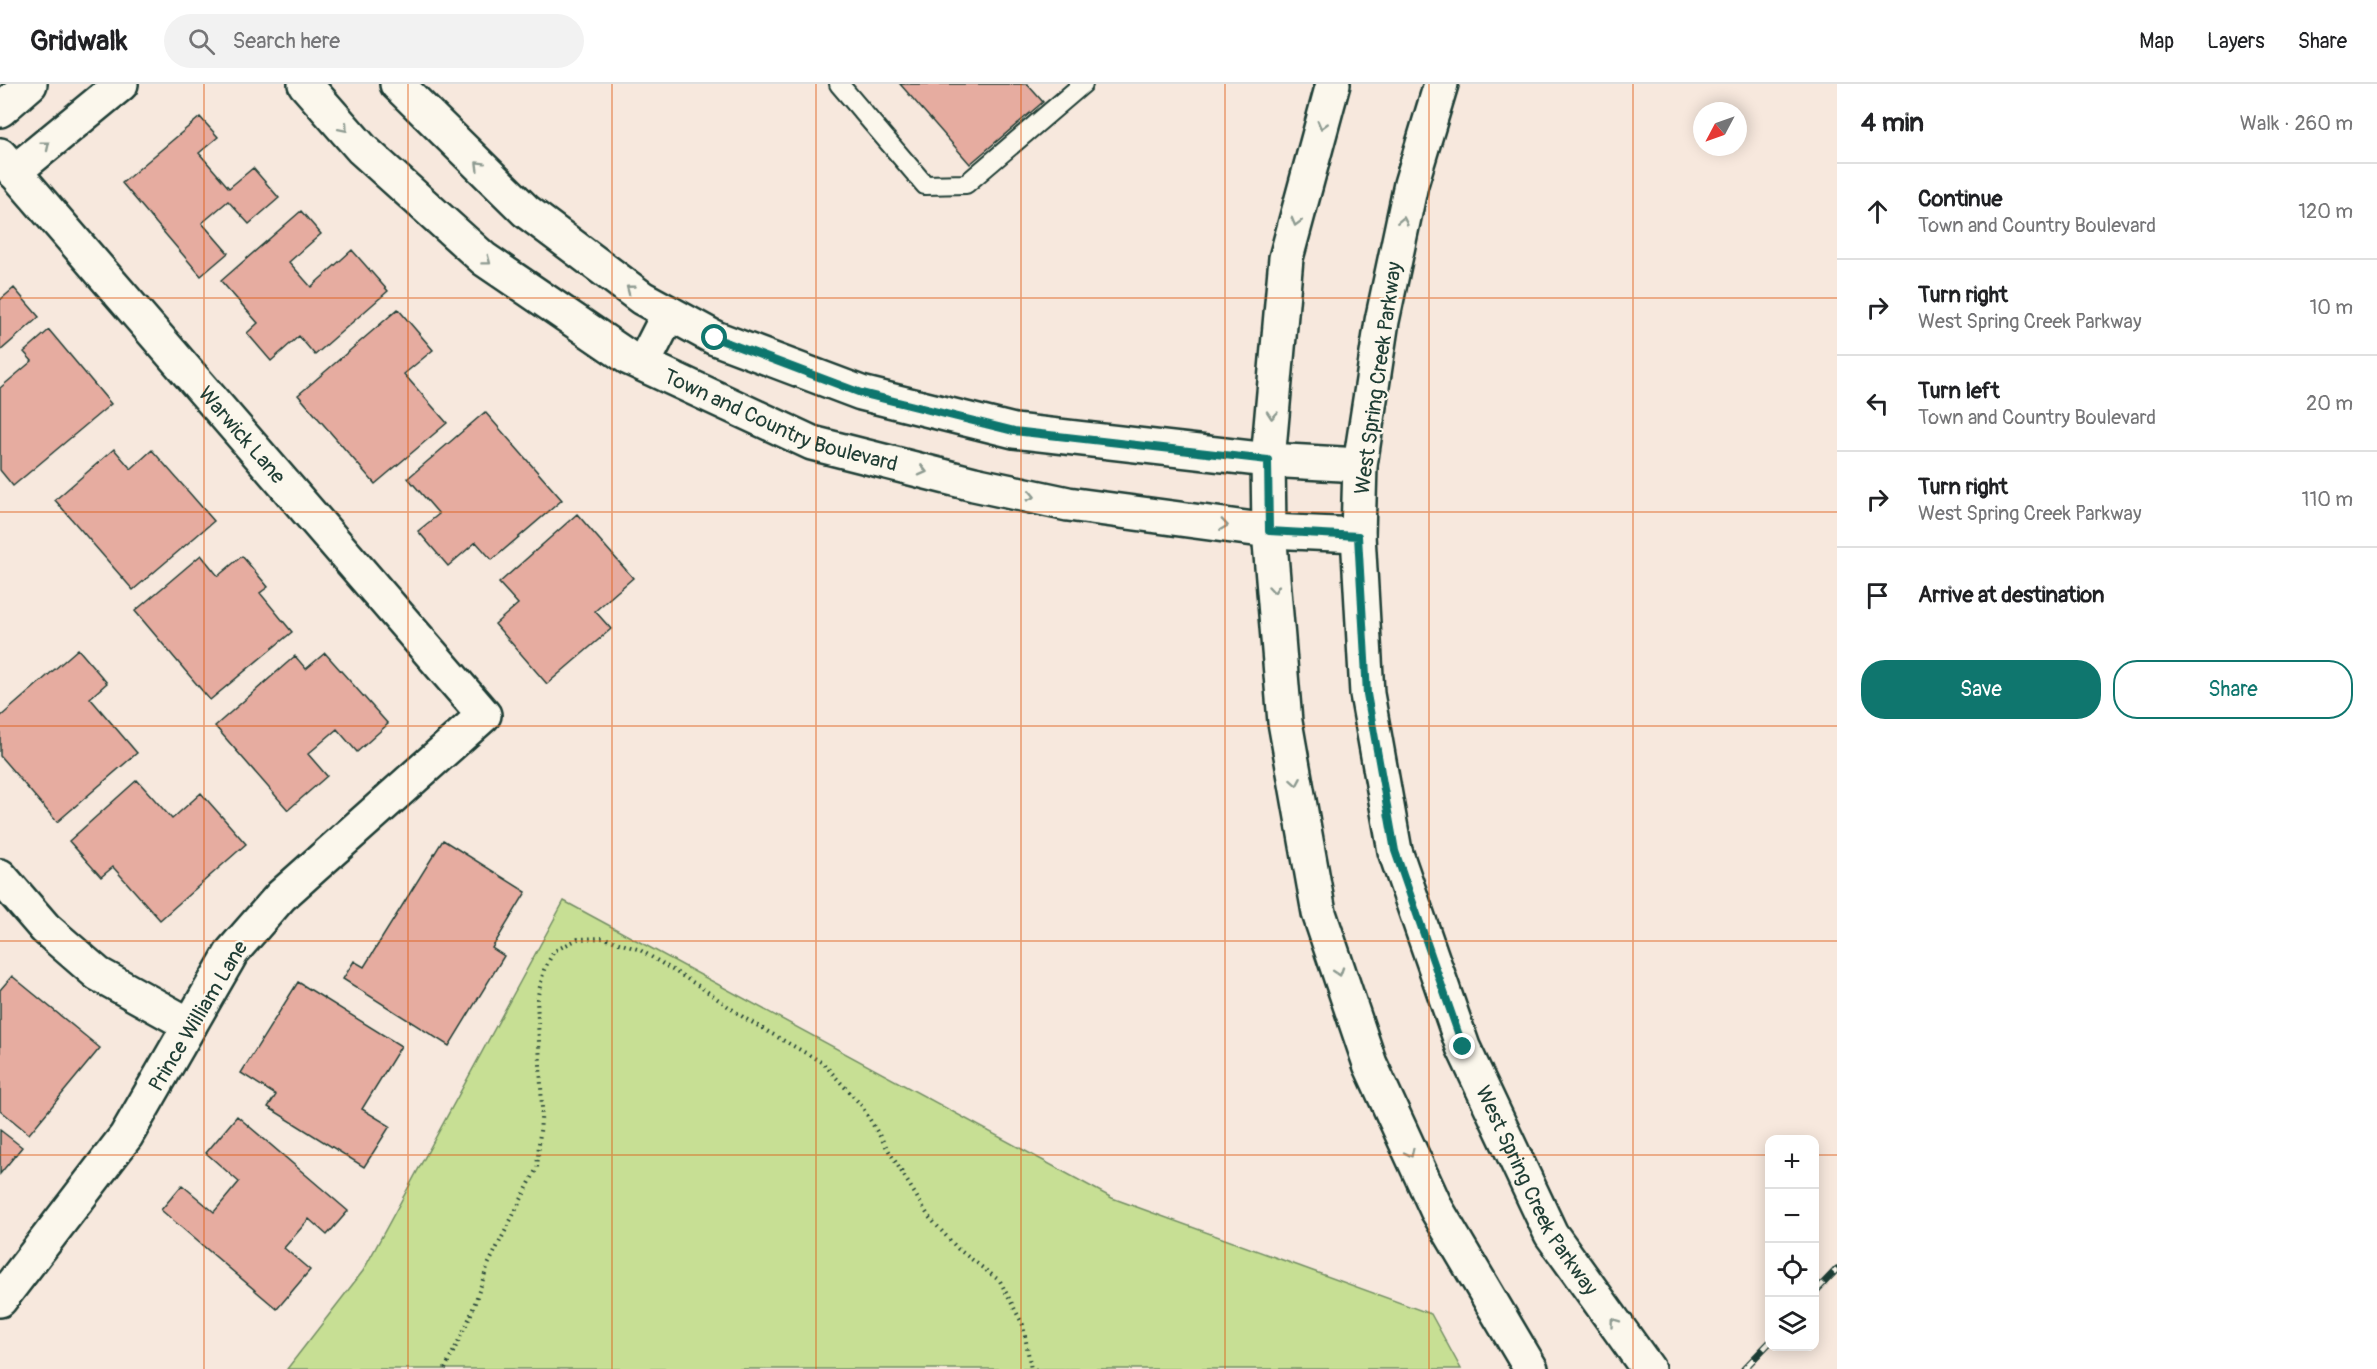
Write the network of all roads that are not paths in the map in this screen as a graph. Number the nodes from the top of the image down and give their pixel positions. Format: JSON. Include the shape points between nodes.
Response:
{"nodes":[{"id":1,"x":30,"y":84,"type":"edge"},
{"id":2,"x":121,"y":84,"type":"edge"},
{"id":3,"x":305,"y":84,"type":"edge"},
{"id":4,"x":397,"y":84,"type":"edge"},
{"id":5,"x":839,"y":84,"type":"edge"},
{"id":6,"x":1083,"y":84,"type":"edge"},
{"id":7,"x":1333,"y":84,"type":"edge"},
{"id":8,"x":1442,"y":84,"type":"edge"},
{"id":9,"x":0,"y":110,"type":"edge"},
{"id":10,"x":7,"y":164,"type":"edge"},
{"id":11,"x":669,"y":313,"type":"junction"},
{"id":12,"x":643,"y":364,"type":"junction"},
{"id":13,"x":1268,"y":460,"type":"junction"},
{"id":14,"x":1360,"y":465,"type":"junction"},
{"id":15,"x":1269,"y":531,"type":"junction"},
{"id":16,"x":1358,"y":536,"type":"junction"},
{"id":17,"x":484,"y":715,"type":"joint"},
{"id":18,"x":0,"y":876,"type":"edge"},
{"id":19,"x":190,"y":1025,"type":"junction"},
{"id":20,"x":0,"y":1300,"type":"edge"},
{"id":21,"x":1531,"y":1369,"type":"edge"},
{"id":22,"x":1648,"y":1369,"type":"edge"}],
"edges":[{"from":1,"to":9,"type":"main road"},
{"from":10,"to":2,"type":"main road","one_way":true},
{"from":3,"to":12,"type":"main road","name":"Town and Country Boulevard","one_way":true,"via":[[362,149],[484,260]]},
{"from":11,"to":4,"type":"main road","one_way":true,"via":[[642,298],[526,211]]},
{"from":5,"to":6,"type":"lane","via":[[925,185],[966,184]]},
{"from":7,"to":13,"type":"main road","one_way":true,"via":[[1286,258]]},
{"from":14,"to":8,"type":"main road","name":"West Spring Creek Parkway","one_way":true,"via":[[1384,310],[1411,184]]},
{"from":10,"to":17,"type":"main road","name":"Warwick Lane"},
{"from":11,"to":12,"type":"main road"},
{"from":11,"to":13,"type":"main road","via":[[715,338],[861,393],[1014,431]]},
{"from":12,"to":15,"type":"main road","name":"Town and Country Boulevard","one_way":true,"via":[[812,443],[1068,504]]},
{"from":13,"to":14,"type":"main road"},
{"from":13,"to":15,"type":"main road"},
{"from":14,"to":16,"type":"main road","name":"West Spring Creek Parkway"},
{"from":15,"to":16,"type":"main road","name":"Town and Country Boulevard"},
{"from":15,"to":21,"type":"main road","one_way":true,"via":[[1285,722],[1319,913],[1370,1064],[1437,1210]]},
{"from":22,"to":16,"type":"main road","name":"West Spring Creek Parkway","one_way":true,"via":[[1551,1234],[1463,1047],[1402,873],[1367,694]]},
{"from":17,"to":19,"type":"main road","name":"Prince William Lane","via":[[281,896],[232,952]]},
{"from":18,"to":19,"type":"main road","via":[[45,928],[98,974]]},
{"from":19,"to":20,"type":"main road","name":"Prince William Lane","via":[[126,1136]]}]}
